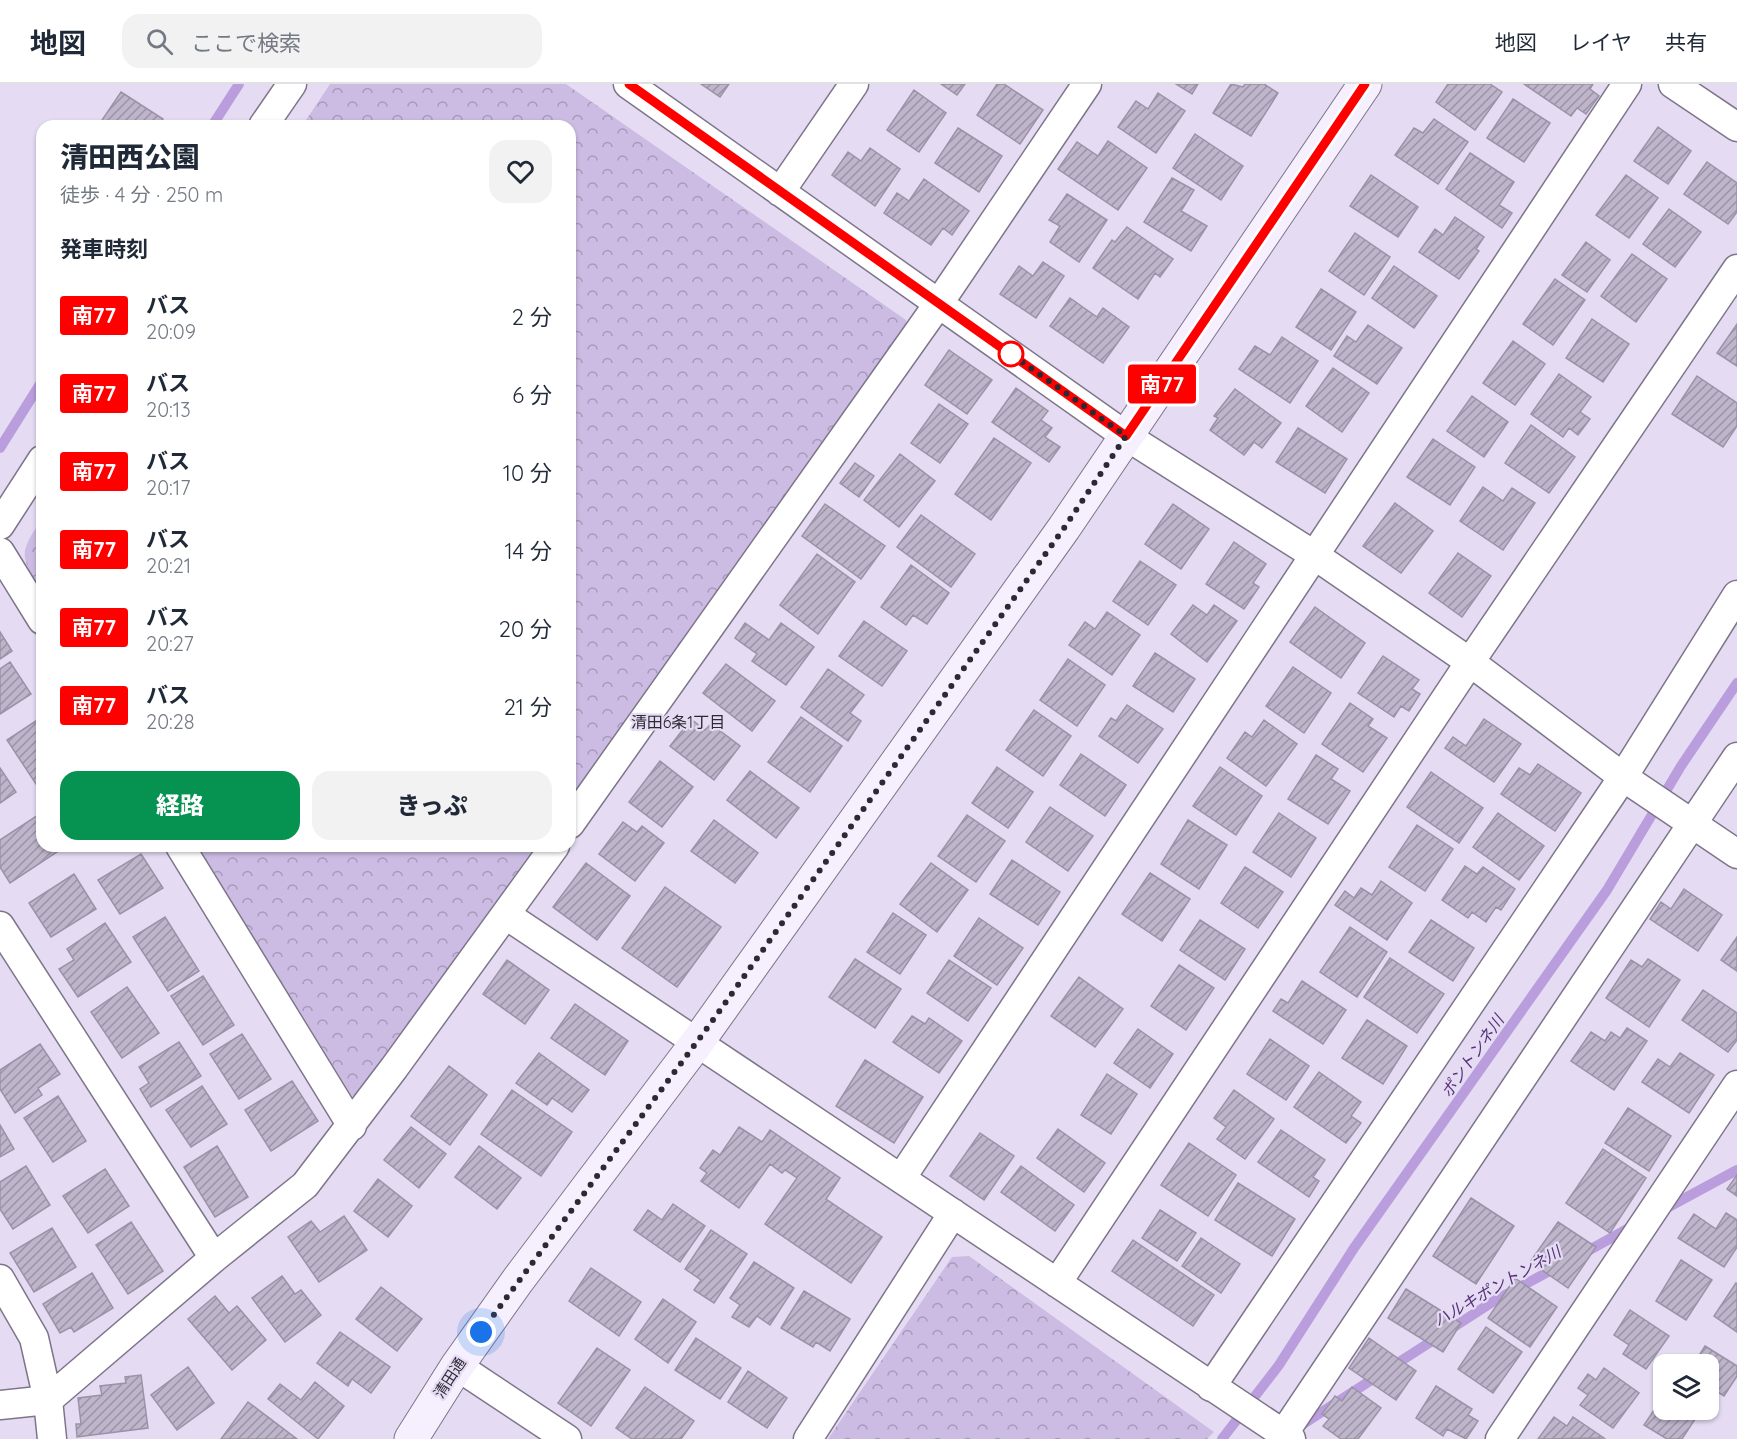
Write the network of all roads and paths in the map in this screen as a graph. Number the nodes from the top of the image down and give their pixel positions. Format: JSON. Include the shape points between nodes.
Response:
{"nodes":[{"id":1,"x":291,"y":84,"type":"edge"},
{"id":2,"x":628,"y":84,"type":"edge"},
{"id":3,"x":854,"y":84,"type":"edge"},
{"id":4,"x":1087,"y":84,"type":"edge"},
{"id":5,"x":1365,"y":84,"type":"edge"},
{"id":6,"x":1627,"y":84,"type":"edge"},
{"id":7,"x":1673,"y":84,"type":"edge"},
{"id":8,"x":268,"y":120,"type":"edge"},
{"id":9,"x":1737,"y":127,"type":"edge"},
{"id":10,"x":780,"y":192,"type":"junction"},
{"id":11,"x":1737,"y":269,"type":"edge"},
{"id":12,"x":939,"y":303,"type":"junction"},
{"id":13,"x":1126,"y":436,"type":"junction"},
{"id":14,"x":36,"y":469,"type":"edge"},
{"id":15,"x":0,"y":525,"type":"edge"},
{"id":16,"x":0,"y":552,"type":"edge"},
{"id":17,"x":1314,"y":555,"type":"junction"},
{"id":18,"x":1737,"y":595,"type":"edge"},
{"id":19,"x":36,"y":611,"type":"edge"},
{"id":20,"x":1470,"y":662,"type":"junction"},
{"id":21,"x":1737,"y":757,"type":"edge"},
{"id":22,"x":1632,"y":783,"type":"junction"},
{"id":23,"x":576,"y":816,"type":"edge"},
{"id":24,"x":1686,"y":820,"type":"junction"},
{"id":25,"x":184,"y":852,"type":"edge"},
{"id":26,"x":551,"y":852,"type":"edge"},
{"id":27,"x":1737,"y":854,"type":"edge"},
{"id":28,"x":506,"y":915,"type":"junction"},
{"id":29,"x":0,"y":926,"type":"edge"},
{"id":30,"x":696,"y":1044,"type":"junction"},
{"id":31,"x":1737,"y":1085,"type":"edge"},
{"id":32,"x":352,"y":1126,"type":"junction"},
{"id":33,"x":902,"y":1177,"type":"junction"},
{"id":34,"x":953,"y":1213,"type":"junction"},
{"id":35,"x":214,"y":1258,"type":"junction"},
{"id":36,"x":0,"y":1279,"type":"edge"},
{"id":37,"x":1057,"y":1283,"type":"junction"},
{"id":38,"x":457,"y":1366,"type":"junction"},
{"id":39,"x":1220,"y":1393,"type":"junction"},
{"id":40,"x":48,"y":1400,"type":"junction"},
{"id":41,"x":0,"y":1406,"type":"edge"},
{"id":42,"x":1280,"y":1433,"type":"edge"},
{"id":43,"x":52,"y":1439,"type":"edge"},
{"id":44,"x":411,"y":1439,"type":"edge"},
{"id":45,"x":567,"y":1439,"type":"edge"},
{"id":46,"x":808,"y":1439,"type":"edge"},
{"id":47,"x":1500,"y":1439,"type":"edge"}],
"edges":[{"from":1,"to":8,"type":"street"},
{"from":2,"to":10,"type":"street"},
{"from":3,"to":10,"type":"street"},
{"from":4,"to":12,"type":"street"},
{"from":5,"to":13,"type":"street","name":"清田通"},
{"from":6,"to":17,"type":"street"},
{"from":7,"to":9,"type":"street"},
{"from":10,"to":12,"type":"street"},
{"from":11,"to":20,"type":"street"},
{"from":12,"to":13,"type":"street"},
{"from":12,"to":23,"type":"street"},
{"from":13,"to":17,"type":"street"},
{"from":13,"to":30,"type":"street","name":"清田通"},
{"from":14,"to":15,"type":"street"},
{"from":16,"to":19,"type":"street"},
{"from":17,"to":20,"type":"street"},
{"from":17,"to":33,"type":"street"},
{"from":18,"to":22,"type":"street"},
{"from":20,"to":22,"type":"street"},
{"from":20,"to":37,"type":"street"},
{"from":21,"to":24,"type":"street"},
{"from":22,"to":24,"type":"street"},
{"from":22,"to":39,"type":"street"},
{"from":24,"to":27,"type":"street"},
{"from":24,"to":42,"type":"street"},
{"from":25,"to":32,"type":"street"},
{"from":26,"to":28,"type":"street"},
{"from":28,"to":30,"type":"street"},
{"from":28,"to":32,"type":"street"},
{"from":29,"to":35,"type":"street"},
{"from":30,"to":33,"type":"street"},
{"from":30,"to":38,"type":"street","name":"清田通"},
{"from":31,"to":47,"type":"street"},
{"from":32,"to":35,"type":"street","via":[[305,1185]]},
{"from":33,"to":34,"type":"street"},
{"from":34,"to":37,"type":"street"},
{"from":34,"to":46,"type":"street"},
{"from":35,"to":40,"type":"street"},
{"from":36,"to":40,"type":"street","via":[[34,1338]]},
{"from":37,"to":39,"type":"street"},
{"from":38,"to":44,"type":"street","name":"清田通"},
{"from":38,"to":45,"type":"street"},
{"from":39,"to":42,"type":"street"},
{"from":40,"to":41,"type":"street"},
{"from":40,"to":43,"type":"street"}]}
